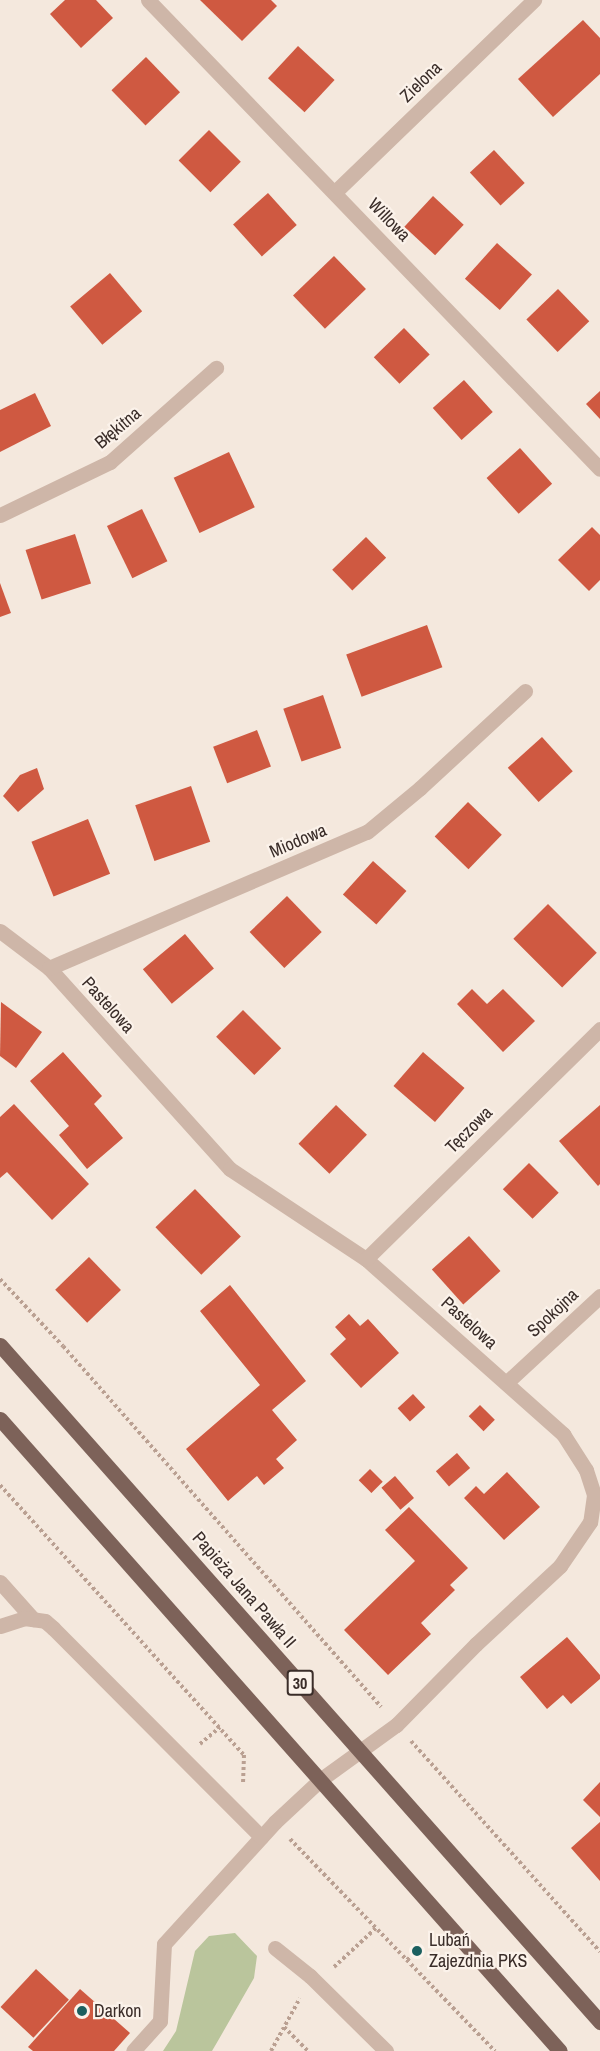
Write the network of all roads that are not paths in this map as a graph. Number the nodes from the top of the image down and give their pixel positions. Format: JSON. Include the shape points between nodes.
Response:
{"nodes":[{"id":1,"x":148,"y":0,"type":"edge"},
{"id":2,"x":534,"y":0,"type":"edge"},
{"id":3,"x":335,"y":192,"type":"junction"},
{"id":4,"x":216,"y":368,"type":"dead end"},
{"id":5,"x":600,"y":469,"type":"edge"},
{"id":6,"x":0,"y":515,"type":"edge"},
{"id":7,"x":525,"y":691,"type":"dead end"},
{"id":8,"x":0,"y":931,"type":"edge"},
{"id":9,"x":49,"y":968,"type":"junction"},
{"id":10,"x":600,"y":1029,"type":"edge"},
{"id":11,"x":366,"y":1259,"type":"junction"},
{"id":12,"x":600,"y":1296,"type":"edge"},
{"id":13,"x":0,"y":1345,"type":"edge"},
{"id":14,"x":506,"y":1383,"type":"junction"},
{"id":15,"x":0,"y":1419,"type":"edge"},
{"id":16,"x":0,"y":1582,"type":"edge"},
{"id":17,"x":33,"y":1619,"type":"junction"},
{"id":18,"x":0,"y":1626,"type":"edge"},
{"id":19,"x":359,"y":1751,"type":"junction"},
{"id":20,"x":320,"y":1780,"type":"junction"},
{"id":21,"x":261,"y":1837,"type":"junction"},
{"id":22,"x":275,"y":1948,"type":"dead end"},
{"id":23,"x":600,"y":2022,"type":"edge"},
{"id":24,"x":133,"y":2051,"type":"edge"},
{"id":25,"x":386,"y":2051,"type":"edge"},
{"id":26,"x":560,"y":2051,"type":"edge"}],
"edges":[{"from":1,"to":3,"type":"street","name":"Willowa"},
{"from":2,"to":3,"type":"street","name":"Zielona"},
{"from":3,"to":5,"type":"street","name":"Willowa"},
{"from":4,"to":6,"type":"street","name":"Błękitna","via":[[110,462]]},
{"from":7,"to":9,"type":"street","name":"Miodowa","via":[[367,832]]},
{"from":8,"to":9,"type":"street","name":"Pastelowa"},
{"from":9,"to":11,"type":"street","name":"Pastelowa","via":[[230,1169]]},
{"from":10,"to":11,"type":"street","name":"Tęczowa"},
{"from":11,"to":14,"type":"street","name":"Pastelowa"},
{"from":12,"to":14,"type":"street","name":"Spokojna"},
{"from":13,"to":19,"type":"main road","name":"Papieża Jana Pawła II","number":"30"},
{"from":14,"to":19,"type":"street","name":"Pastelowa","via":[[563,1434],[586,1470],[594,1495],[590,1522],[560,1566],[396,1725]]},
{"from":15,"to":20,"type":"main road"},
{"from":16,"to":17,"type":"street"},
{"from":17,"to":18,"type":"street"},
{"from":17,"to":21,"type":"street","via":[[45,1621],[63,1637]]},
{"from":19,"to":20,"type":"street","name":"Pastelowa"},
{"from":19,"to":23,"type":"main road","name":"Papieża Jana Pawła II","number":"30"},
{"from":20,"to":21,"type":"street","name":"Pastelowa"},
{"from":20,"to":26,"type":"main road"},
{"from":21,"to":24,"type":"street","name":"Pastelowa","via":[[164,1944],[160,2021]]},
{"from":22,"to":25,"type":"street","via":[[310,1976]]}]}
